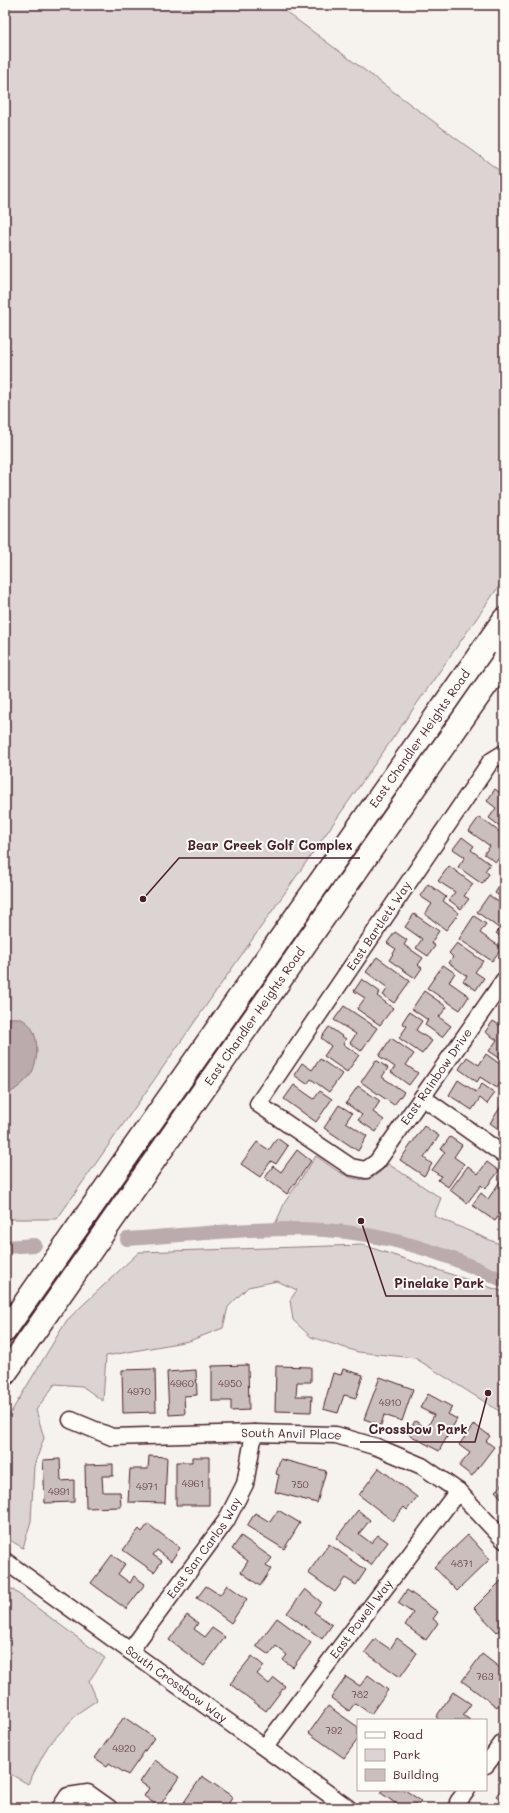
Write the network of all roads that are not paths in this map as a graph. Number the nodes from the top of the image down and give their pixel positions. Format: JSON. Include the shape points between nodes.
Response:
{"nodes":[{"id":1,"x":504,"y":619,"type":"edge"},
{"id":2,"x":496,"y":645,"type":"edge"},
{"id":3,"x":504,"y":660,"type":"edge"},
{"id":4,"x":504,"y":753,"type":"edge"},
{"id":5,"x":504,"y":980,"type":"edge"},
{"id":6,"x":422,"y":1097,"type":"junction"},
{"id":7,"x":504,"y":1155,"type":"edge"},
{"id":8,"x":366,"y":1170,"type":"joint"},
{"id":9,"x":107,"y":1227,"type":"junction"},
{"id":10,"x":76,"y":1229,"type":"junction"},
{"id":11,"x":54,"y":1260,"type":"junction"},
{"id":12,"x":83,"y":1262,"type":"junction"},
{"id":13,"x":26,"y":1301,"type":"junction"},
{"id":14,"x":46,"y":1315,"type":"junction"},
{"id":15,"x":5,"y":1331,"type":"edge"},
{"id":16,"x":5,"y":1374,"type":"edge"},
{"id":17,"x":71,"y":1420,"type":"dead end"},
{"id":18,"x":254,"y":1433,"type":"junction"},
{"id":19,"x":458,"y":1491,"type":"junction"},
{"id":20,"x":504,"y":1540,"type":"edge"},
{"id":21,"x":5,"y":1561,"type":"edge"},
{"id":22,"x":130,"y":1651,"type":"junction"},
{"id":23,"x":504,"y":1741,"type":"edge"},
{"id":24,"x":265,"y":1747,"type":"junction"},
{"id":25,"x":487,"y":1764,"type":"edge"},
{"id":26,"x":64,"y":1802,"type":"edge"},
{"id":27,"x":110,"y":1808,"type":"edge"},
{"id":28,"x":348,"y":1808,"type":"edge"}],
"edges":[{"from":1,"to":2,"type":"main road","name":"East Chandler Heights Road"},
{"from":2,"to":10,"type":"main road","name":"East Chandler Heights Road"},
{"from":3,"to":9,"type":"main road","name":"East Chandler Heights Road"},
{"from":4,"to":8,"type":"street","name":"East Bartlett Way","via":[[491,761],[258,1104],[351,1167]]},
{"from":5,"to":6,"type":"street","name":"East Rainbow Drive"},
{"from":6,"to":7,"type":"street"},
{"from":6,"to":8,"type":"street","name":"East Rainbow Drive","via":[[377,1162]]},
{"from":9,"to":10,"type":"main road"},
{"from":9,"to":12,"type":"main road","name":"East Chandler Heights Road"},
{"from":10,"to":11,"type":"main road","name":"East Chandler Heights Road"},
{"from":11,"to":12,"type":"main road"},
{"from":11,"to":13,"type":"main road","name":"East Chandler Heights Road"},
{"from":12,"to":14,"type":"main road","name":"East Chandler Heights Road"},
{"from":13,"to":14,"type":"main road"},
{"from":13,"to":15,"type":"main road","name":"East Chandler Heights Road"},
{"from":14,"to":16,"type":"main road","name":"East Chandler Heights Road"},
{"from":17,"to":18,"type":"street","name":"South Anvil Place","via":[[112,1437]]},
{"from":18,"to":19,"type":"street","name":"South Anvil Place","via":[[336,1435],[422,1466]]},
{"from":18,"to":22,"type":"street","name":"East San Carlos Way","via":[[245,1484],[226,1521]]},
{"from":19,"to":20,"type":"street","name":"South Anvil Place"},
{"from":19,"to":24,"type":"street","name":"East Powell Way"},
{"from":21,"to":22,"type":"street","name":"South Crossbow Way"},
{"from":22,"to":24,"type":"street","name":"South Crossbow Way"},
{"from":23,"to":25,"type":"street"},
{"from":24,"to":28,"type":"street","name":"South Crossbow Way"},
{"from":26,"to":27,"type":"street","via":[[88,1793]]}]}
